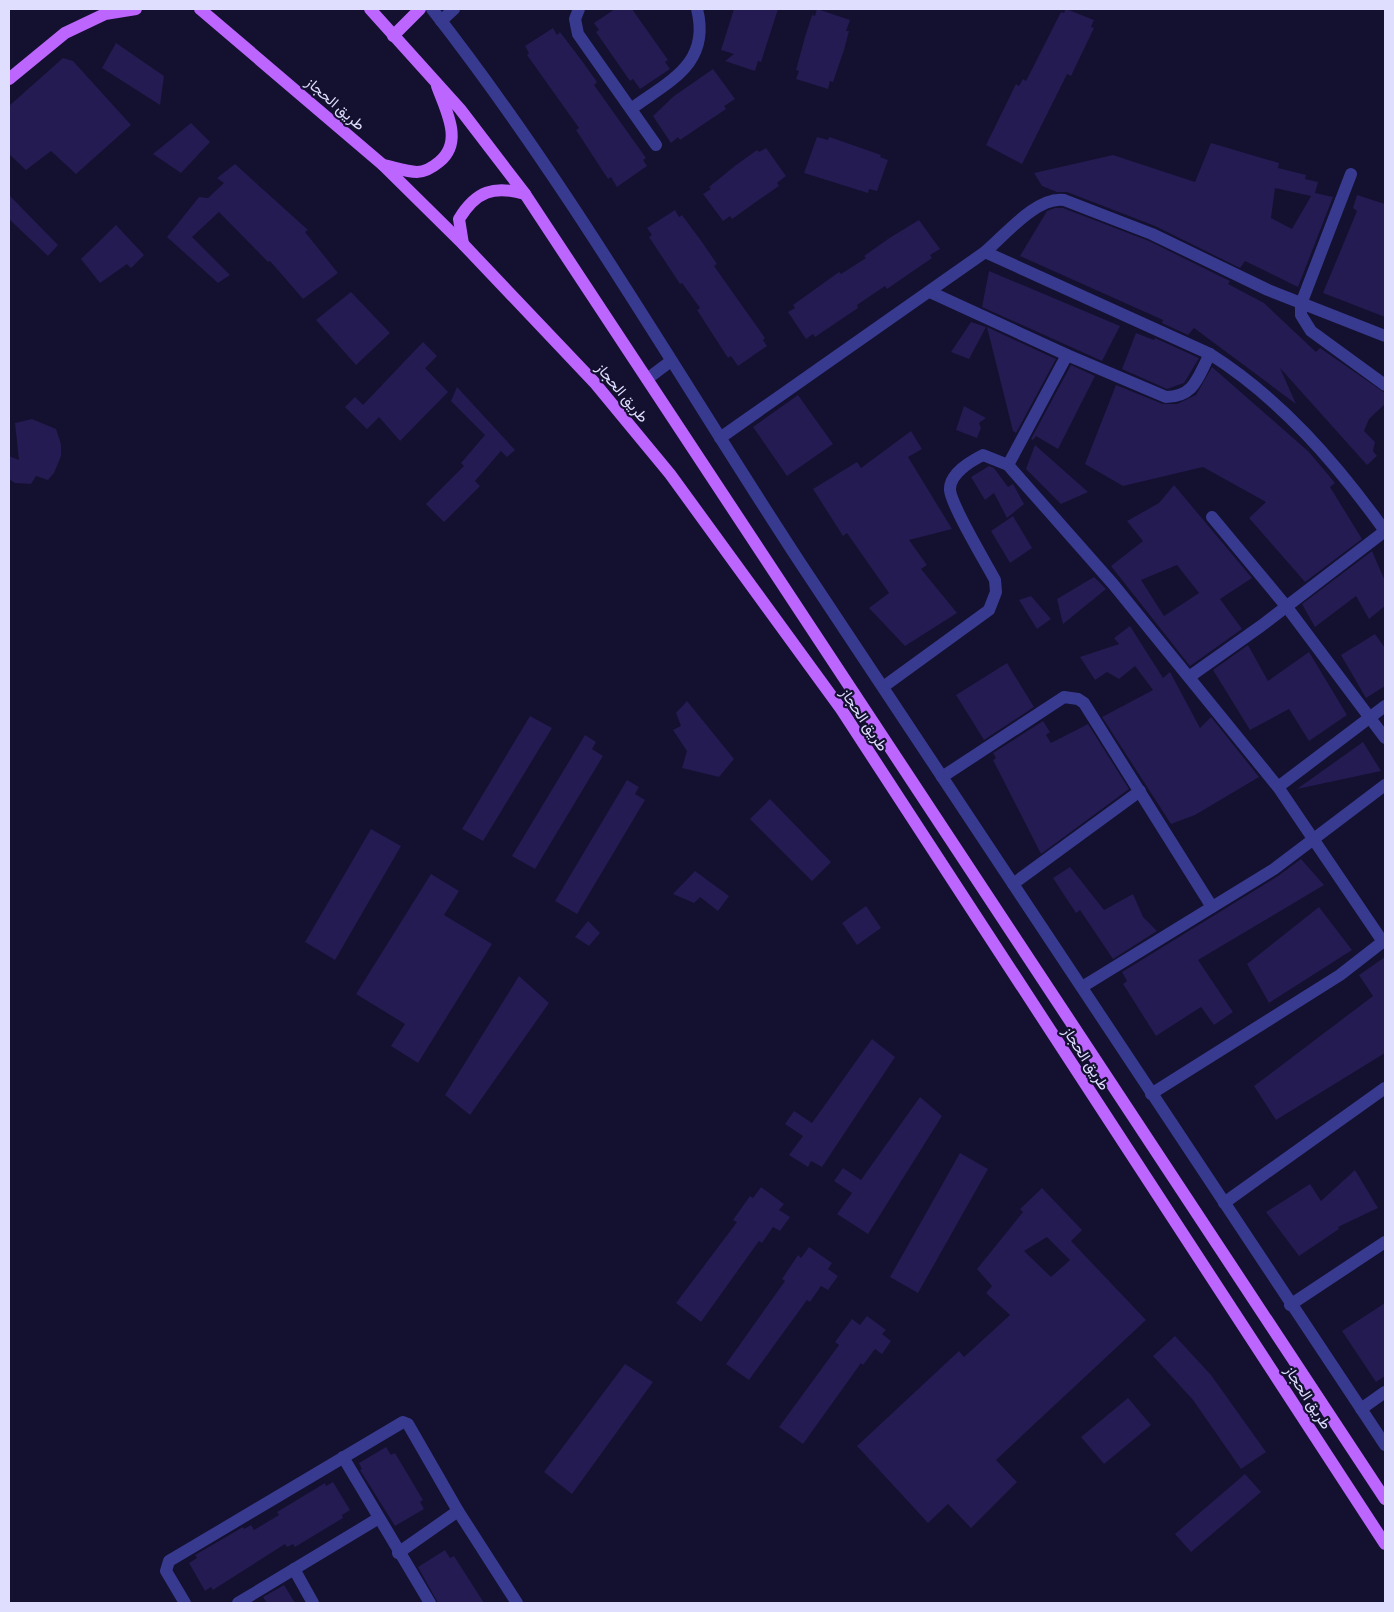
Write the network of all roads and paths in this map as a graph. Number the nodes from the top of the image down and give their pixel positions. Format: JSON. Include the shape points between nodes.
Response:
{"nodes":[{"id":1,"x":136,"y":9,"type":"edge"},
{"id":2,"x":200,"y":9,"type":"edge"},
{"id":3,"x":370,"y":9,"type":"edge"},
{"id":4,"x":420,"y":9,"type":"edge"},
{"id":5,"x":432,"y":9,"type":"edge"},
{"id":6,"x":454,"y":9,"type":"edge"},
{"id":7,"x":579,"y":9,"type":"edge"},
{"id":8,"x":697,"y":9,"type":"edge"},
{"id":9,"x":441,"y":21,"type":"junction"},
{"id":10,"x":393,"y":36,"type":"junction"},
{"id":11,"x":434,"y":78,"type":"junction"},
{"id":12,"x":9,"y":79,"type":"edge"},
{"id":13,"x":631,"y":109,"type":"junction"},
{"id":14,"x":656,"y":145,"type":"dead end"},
{"id":15,"x":383,"y":165,"type":"junction"},
{"id":16,"x":1351,"y":174,"type":"dead end"},
{"id":17,"x":525,"y":194,"type":"junction"},
{"id":18,"x":463,"y":244,"type":"junction"},
{"id":19,"x":985,"y":252,"type":"junction"},
{"id":20,"x":930,"y":292,"type":"junction"},
{"id":21,"x":1301,"y":304,"type":"junction"},
{"id":22,"x":1385,"y":336,"type":"edge"},
{"id":23,"x":1210,"y":354,"type":"junction"},
{"id":24,"x":1066,"y":355,"type":"junction"},
{"id":25,"x":671,"y":361,"type":"junction"},
{"id":26,"x":647,"y":379,"type":"junction"},
{"id":27,"x":1385,"y":386,"type":"edge"},
{"id":28,"x":720,"y":438,"type":"junction"},
{"id":29,"x":1008,"y":465,"type":"junction"},
{"id":30,"x":1212,"y":518,"type":"dead end"},
{"id":31,"x":1385,"y":531,"type":"edge"},
{"id":32,"x":1286,"y":606,"type":"junction"},
{"id":33,"x":1190,"y":677,"type":"junction"},
{"id":34,"x":883,"y":687,"type":"junction"},
{"id":35,"x":1385,"y":706,"type":"edge"},
{"id":36,"x":1369,"y":718,"type":"junction"},
{"id":37,"x":1385,"y":738,"type":"edge"},
{"id":38,"x":942,"y":777,"type":"junction"},
{"id":39,"x":1385,"y":785,"type":"edge"},
{"id":40,"x":1278,"y":787,"type":"junction"},
{"id":41,"x":1140,"y":791,"type":"junction"},
{"id":42,"x":1314,"y":838,"type":"junction"},
{"id":43,"x":1014,"y":884,"type":"junction"},
{"id":44,"x":1212,"y":907,"type":"junction"},
{"id":45,"x":1384,"y":941,"type":"edge"},
{"id":46,"x":1082,"y":987,"type":"junction"},
{"id":47,"x":1385,"y":1088,"type":"edge"},
{"id":48,"x":1151,"y":1094,"type":"junction"},
{"id":49,"x":1224,"y":1203,"type":"junction"},
{"id":50,"x":1385,"y":1242,"type":"edge"},
{"id":51,"x":1290,"y":1304,"type":"junction"},
{"id":52,"x":1385,"y":1392,"type":"edge"},
{"id":53,"x":1361,"y":1408,"type":"junction"},
{"id":54,"x":1385,"y":1445,"type":"edge"},
{"id":55,"x":343,"y":1457,"type":"junction"},
{"id":56,"x":1385,"y":1499,"type":"edge"},
{"id":57,"x":458,"y":1511,"type":"junction"},
{"id":58,"x":379,"y":1518,"type":"junction"},
{"id":59,"x":1385,"y":1544,"type":"edge"},
{"id":60,"x":398,"y":1553,"type":"junction"},
{"id":61,"x":294,"y":1569,"type":"junction"},
{"id":62,"x":185,"y":1603,"type":"edge"},
{"id":63,"x":238,"y":1603,"type":"edge"},
{"id":64,"x":313,"y":1603,"type":"edge"},
{"id":65,"x":430,"y":1603,"type":"edge"},
{"id":66,"x":517,"y":1603,"type":"edge"}],
"edges":[{"from":1,"to":12,"type":"main road","via":[[105,14],[66,33]]},
{"from":2,"to":15,"type":"main road","name":"طريق الحجاز"},
{"from":3,"to":10,"type":"main road","name":"طريق الحجاز"},
{"from":4,"to":10,"type":"main road"},
{"from":5,"to":9,"type":"street"},
{"from":6,"to":9,"type":"street"},
{"from":7,"to":13,"type":"street","via":[[575,19],[578,34]]},
{"from":8,"to":13,"type":"street","via":[[701,33],[689,65]]},
{"from":9,"to":25,"type":"street","via":[[514,118]]},
{"from":10,"to":11,"type":"main road","name":"طريق الحجاز"},
{"from":11,"to":15,"type":"main road","via":[[452,130],[451,145],[444,158],[432,168],[418,172]]},
{"from":11,"to":17,"type":"main road","name":"طريق الحجاز"},
{"from":13,"to":14,"type":"street"},
{"from":15,"to":18,"type":"main road","name":"طريق الحجاز"},
{"from":16,"to":21,"type":"street"},
{"from":17,"to":18,"type":"main road","via":[[494,190],[479,195],[459,219]]},
{"from":17,"to":26,"type":"main road","name":"طريق الحجاز"},
{"from":18,"to":59,"type":"main road","name":"طريق الحجاز","via":[[594,382],[670,474],[841,709]]},
{"from":19,"to":20,"type":"street"},
{"from":19,"to":21,"type":"street","via":[[1038,205],[1053,199],[1064,200],[1152,234]]},
{"from":19,"to":23,"type":"street"},
{"from":20,"to":24,"type":"street"},
{"from":20,"to":28,"type":"street"},
{"from":21,"to":22,"type":"street"},
{"from":21,"to":27,"type":"street","via":[[1301,315],[1311,331]]},
{"from":23,"to":24,"type":"street","via":[[1190,391],[1176,397],[1166,397]]},
{"from":23,"to":31,"type":"street","via":[[1268,395],[1348,478]]},
{"from":24,"to":29,"type":"street"},
{"from":25,"to":26,"type":"street"},
{"from":25,"to":28,"type":"street"},
{"from":26,"to":56,"type":"main road","name":"طريق الحجاز"},
{"from":28,"to":34,"type":"street"},
{"from":29,"to":33,"type":"street"},
{"from":29,"to":34,"type":"street","via":[[983,455],[970,462],[952,481],[950,490],[955,506],[995,580],[996,592],[989,610]]},
{"from":30,"to":32,"type":"street"},
{"from":31,"to":32,"type":"street"},
{"from":32,"to":33,"type":"street"},
{"from":32,"to":36,"type":"street"},
{"from":33,"to":40,"type":"street"},
{"from":34,"to":38,"type":"street"},
{"from":35,"to":36,"type":"street"},
{"from":36,"to":37,"type":"street"},
{"from":36,"to":40,"type":"street"},
{"from":38,"to":41,"type":"street","via":[[1064,697],[1073,697],[1084,704]]},
{"from":38,"to":43,"type":"street"},
{"from":39,"to":42,"type":"street"},
{"from":40,"to":42,"type":"street"},
{"from":41,"to":43,"type":"street"},
{"from":41,"to":44,"type":"street"},
{"from":42,"to":44,"type":"street","via":[[1274,869]]},
{"from":42,"to":45,"type":"street"},
{"from":43,"to":46,"type":"street"},
{"from":44,"to":46,"type":"street"},
{"from":45,"to":48,"type":"street","via":[[1340,975],[1255,1031]]},
{"from":46,"to":48,"type":"street"},
{"from":47,"to":49,"type":"street"},
{"from":48,"to":49,"type":"street"},
{"from":49,"to":51,"type":"street"},
{"from":50,"to":51,"type":"street"},
{"from":51,"to":53,"type":"street"},
{"from":52,"to":53,"type":"street"},
{"from":53,"to":54,"type":"street"},
{"from":55,"to":57,"type":"street","via":[[404,1422]]},
{"from":55,"to":58,"type":"street"},
{"from":55,"to":62,"type":"street","via":[[169,1561],[166,1571]]},
{"from":57,"to":60,"type":"street"},
{"from":57,"to":66,"type":"street"},
{"from":58,"to":60,"type":"street"},
{"from":58,"to":61,"type":"street"},
{"from":60,"to":65,"type":"street"},
{"from":61,"to":63,"type":"street"},
{"from":61,"to":64,"type":"street"}]}
